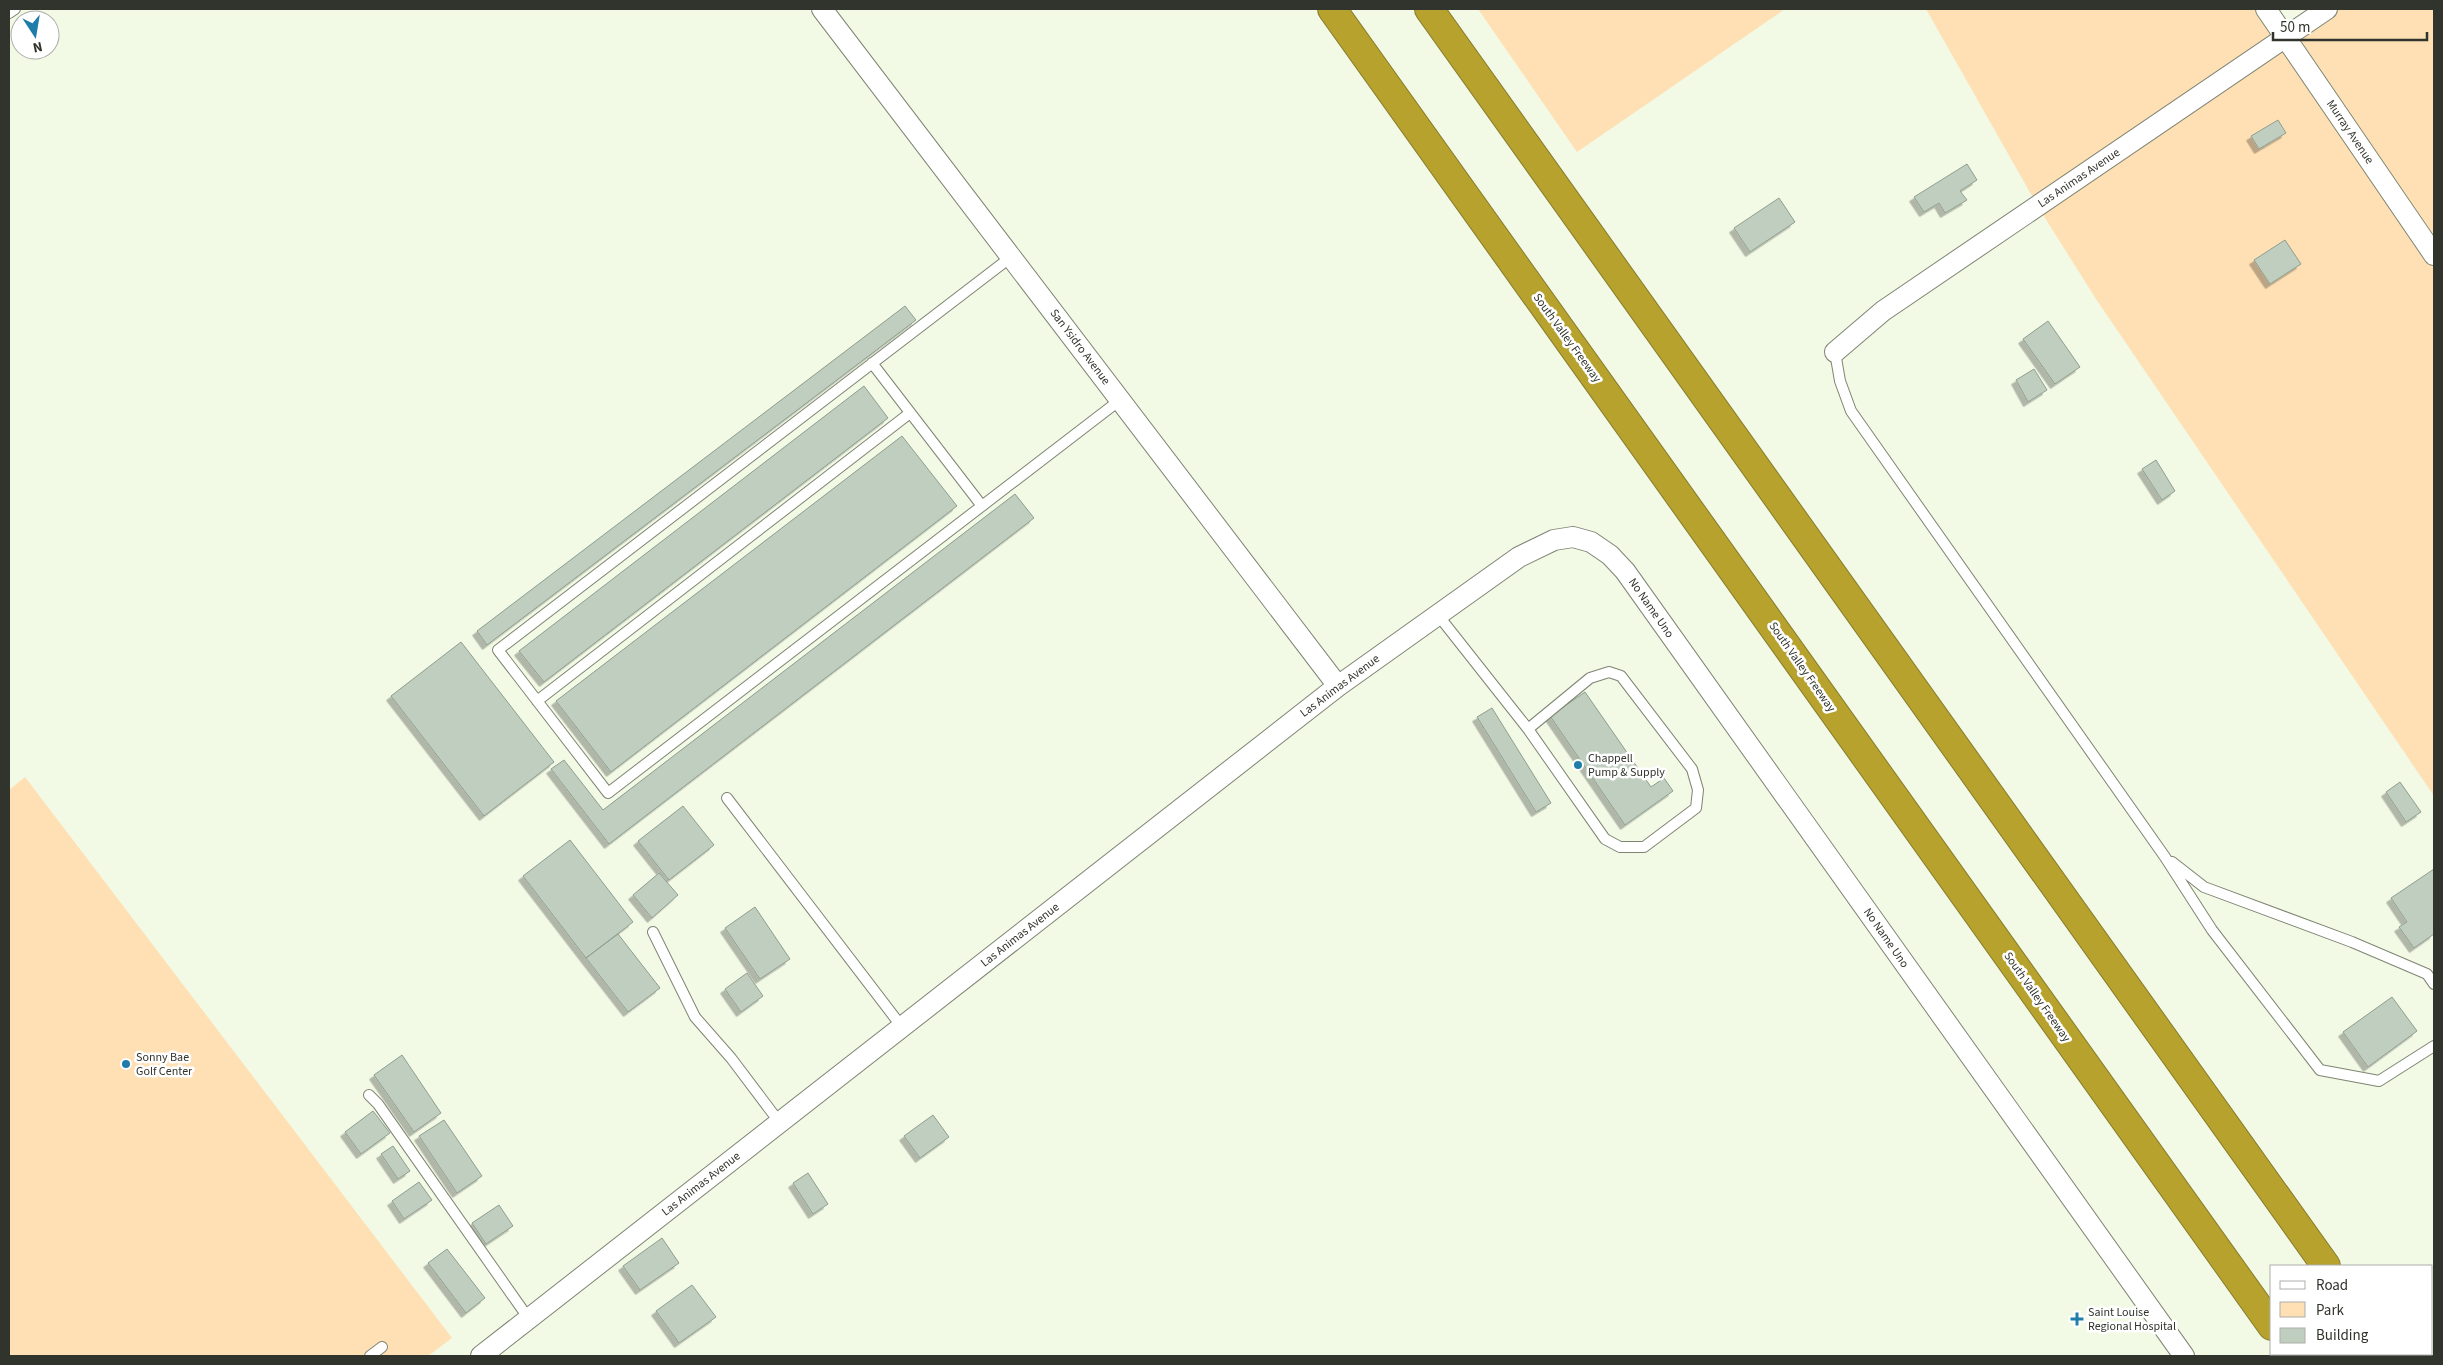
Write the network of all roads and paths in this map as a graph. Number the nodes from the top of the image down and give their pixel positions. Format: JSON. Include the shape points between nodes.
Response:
{"nodes":[{"id":1,"x":15,"y":9,"type":"edge"},
{"id":2,"x":822,"y":9,"type":"edge"},
{"id":3,"x":1332,"y":9,"type":"edge"},
{"id":4,"x":1430,"y":9,"type":"edge"},
{"id":5,"x":2266,"y":9,"type":"edge"},
{"id":6,"x":2327,"y":9,"type":"edge"},
{"id":7,"x":9,"y":13,"type":"edge"},
{"id":8,"x":2286,"y":37,"type":"junction"},
{"id":9,"x":2434,"y":255,"type":"edge"},
{"id":10,"x":1011,"y":256,"type":"junction"},
{"id":11,"x":1835,"y":352,"type":"joint"},
{"id":12,"x":872,"y":364,"type":"junction"},
{"id":13,"x":1120,"y":400,"type":"junction"},
{"id":14,"x":910,"y":413,"type":"junction"},
{"id":15,"x":982,"y":506,"type":"junction"},
{"id":16,"x":1573,"y":537,"type":"joint"},
{"id":17,"x":1438,"y":615,"type":"junction"},
{"id":18,"x":1338,"y":686,"type":"junction"},
{"id":19,"x":537,"y":701,"type":"junction"},
{"id":20,"x":1528,"y":729,"type":"junction"},
{"id":21,"x":727,"y":798,"type":"dead end"},
{"id":22,"x":2165,"y":857,"type":"junction"},
{"id":23,"x":653,"y":932,"type":"dead end"},
{"id":24,"x":2434,"y":984,"type":"edge"},
{"id":25,"x":902,"y":1028,"type":"junction"},
{"id":26,"x":2434,"y":1046,"type":"edge"},
{"id":27,"x":369,"y":1095,"type":"dead end"},
{"id":28,"x":780,"y":1123,"type":"junction"},
{"id":29,"x":2325,"y":1265,"type":"edge"},
{"id":30,"x":529,"y":1319,"type":"junction"},
{"id":31,"x":2270,"y":1323,"type":"edge"},
{"id":32,"x":382,"y":1348,"type":"dead end"},
{"id":33,"x":370,"y":1356,"type":"edge"},
{"id":34,"x":481,"y":1356,"type":"edge"},
{"id":35,"x":2184,"y":1356,"type":"edge"}],
"edges":[{"from":1,"to":7,"type":"lane"},
{"from":2,"to":10,"type":"street","name":"San Ysidro Avenue"},
{"from":3,"to":31,"type":"highway","name":"South Valley Freeway"},
{"from":4,"to":29,"type":"highway"},
{"from":5,"to":8,"type":"street","name":"Murray Avenue"},
{"from":6,"to":8,"type":"street","name":"Las Animas Avenue"},
{"from":8,"to":9,"type":"street","name":"Murray Avenue"},
{"from":8,"to":11,"type":"street","name":"Las Animas Avenue","via":[[1883,312]]},
{"from":10,"to":12,"type":"lane"},
{"from":10,"to":13,"type":"street","name":"San Ysidro Avenue"},
{"from":11,"to":22,"type":"lane","via":[[1840,381],[1851,411]]},
{"from":12,"to":14,"type":"lane"},
{"from":12,"to":19,"type":"lane","via":[[498,650]]},
{"from":13,"to":15,"type":"lane"},
{"from":13,"to":18,"type":"street","name":"San Ysidro Avenue"},
{"from":14,"to":15,"type":"lane"},
{"from":14,"to":19,"type":"lane"},
{"from":15,"to":19,"type":"lane","via":[[608,792]]},
{"from":16,"to":17,"type":"street","name":"Las Animas Avenue","via":[[1554,540],[1519,557]]},
{"from":16,"to":35,"type":"street","name":"No Name Uno","via":[[1591,542],[1610,555],[1625,572]]},
{"from":17,"to":18,"type":"street","name":"Las Animas Avenue"},
{"from":17,"to":20,"type":"lane"},
{"from":18,"to":25,"type":"street","name":"Las Animas Avenue"},
{"from":20,"to":20,"type":"lane","via":[[1605,839],[1620,846],[1644,847],[1696,808],[1698,790],[1692,769],[1621,676],[1609,672],[1590,678]]},
{"from":21,"to":25,"type":"lane"},
{"from":22,"to":24,"type":"lane","via":[[2204,886],[2352,942],[2427,974]]},
{"from":22,"to":26,"type":"lane","via":[[2212,930],[2320,1070],[2379,1081]]},
{"from":23,"to":28,"type":"lane","via":[[695,1017]]},
{"from":25,"to":28,"type":"street","name":"Las Animas Avenue"},
{"from":27,"to":30,"type":"lane"},
{"from":28,"to":30,"type":"street","name":"Las Animas Avenue"},
{"from":30,"to":34,"type":"street","name":"Las Animas Avenue"},
{"from":32,"to":33,"type":"lane"}]}
